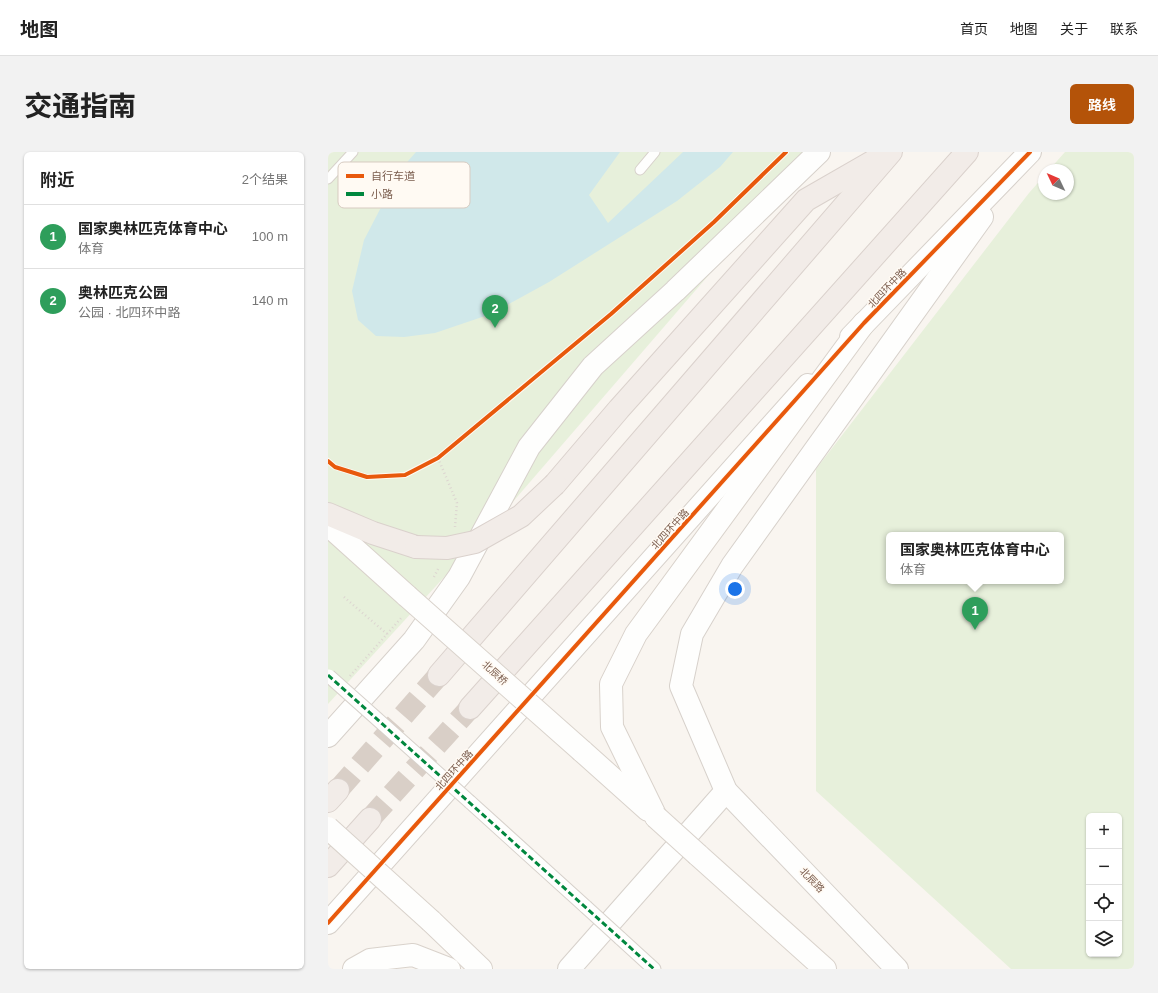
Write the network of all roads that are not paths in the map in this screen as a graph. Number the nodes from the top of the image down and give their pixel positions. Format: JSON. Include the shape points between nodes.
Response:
{"nodes":[{"id":1,"x":353,"y":152,"type":"edge"},
{"id":2,"x":655,"y":152,"type":"edge"},
{"id":3,"x":819,"y":152,"type":"edge"},
{"id":4,"x":890,"y":152,"type":"edge"},
{"id":5,"x":962,"y":152,"type":"edge"},
{"id":6,"x":967,"y":152,"type":"edge"},
{"id":7,"x":1027,"y":155,"type":"edge"},
{"id":8,"x":344,"y":162,"type":"edge"},
{"id":9,"x":338,"y":168,"type":"edge"},
{"id":10,"x":640,"y":170,"type":"dead end"},
{"id":11,"x":950,"y":171,"type":"junction"},
{"id":12,"x":328,"y":179,"type":"edge"},
{"id":13,"x":864,"y":322,"type":"junction"},
{"id":14,"x":328,"y":514,"type":"edge"},
{"id":15,"x":328,"y":525,"type":"edge"},
{"id":16,"x":439,"y":675,"type":"tunnel mouth"},
{"id":17,"x":329,"y":676,"type":"edge"},
{"id":18,"x":470,"y":708,"type":"tunnel mouth"},
{"id":19,"x":328,"y":736,"type":"edge"},
{"id":20,"x":726,"y":791,"type":"junction"},
{"id":21,"x":656,"y":818,"type":"junction"},
{"id":22,"x":370,"y":819,"type":"tunnel mouth"},
{"id":23,"x":328,"y":828,"type":"edge"},
{"id":24,"x":328,"y":866,"type":"edge"},
{"id":25,"x":328,"y":923,"type":"edge"},
{"id":26,"x":354,"y":969,"type":"edge"},
{"id":27,"x":449,"y":969,"type":"edge"},
{"id":28,"x":481,"y":969,"type":"edge"},
{"id":29,"x":569,"y":969,"type":"edge"},
{"id":30,"x":654,"y":969,"type":"edge"},
{"id":31,"x":825,"y":969,"type":"edge"},
{"id":32,"x":897,"y":969,"type":"edge"}],
"edges":[{"from":1,"to":8,"type":"lane"},
{"from":2,"to":10,"type":"lane"},
{"from":3,"to":19,"type":"street","via":[[593,366],[529,447],[459,577],[414,640]]},
{"from":4,"to":14,"type":"highway","bridge":true,"via":[[806,200],[555,484],[521,516],[475,542],[447,548],[416,547]]},
{"from":4,"to":16,"type":"highway"},
{"from":5,"to":11,"type":"highway"},
{"from":6,"to":11,"type":"highway"},
{"from":7,"to":13,"type":"street","name":"北四环中路"},
{"from":7,"to":20,"type":"street","via":[[732,566],[692,634],[681,686]]},
{"from":9,"to":12,"type":"lane"},
{"from":11,"to":18,"type":"highway"},
{"from":13,"to":21,"type":"street","via":[[636,634],[611,684],[612,727]]},
{"from":13,"to":25,"type":"street","name":"北四环中路"},
{"from":15,"to":21,"type":"street","name":"北辰桥","bridge":true},
{"from":17,"to":30,"type":"street","bridge":true},
{"from":20,"to":29,"type":"street"},
{"from":20,"to":32,"type":"street","name":"北辰路"},
{"from":21,"to":31,"type":"street","name":"北辰桥","bridge":true},
{"from":22,"to":24,"type":"highway"},
{"from":23,"to":28,"type":"street","bridge":true},
{"from":26,"to":27,"type":"street","via":[[370,960],[413,955]]}]}
